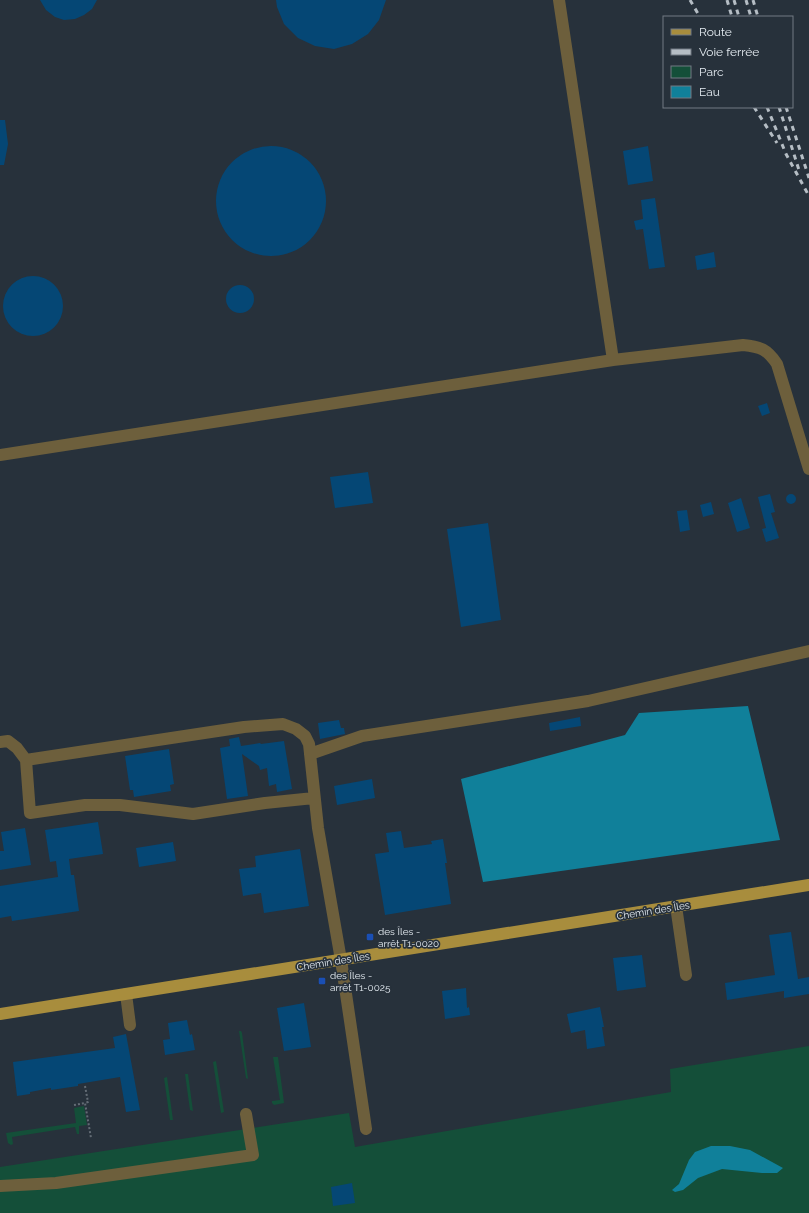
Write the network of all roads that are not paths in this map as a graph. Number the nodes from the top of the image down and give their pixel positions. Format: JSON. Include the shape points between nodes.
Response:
{"nodes":[{"id":1,"x":558,"y":0,"type":"edge"},
{"id":2,"x":613,"y":360,"type":"junction"},
{"id":3,"x":0,"y":455,"type":"edge"},
{"id":4,"x":809,"y":469,"type":"edge"},
{"id":5,"x":809,"y":650,"type":"edge"},
{"id":6,"x":0,"y":742,"type":"edge"},
{"id":7,"x":310,"y":754,"type":"junction"},
{"id":8,"x":26,"y":760,"type":"junction"},
{"id":9,"x":314,"y":798,"type":"junction"},
{"id":10,"x":809,"y":885,"type":"edge"},
{"id":11,"x":676,"y":906,"type":"junction"},
{"id":12,"x":341,"y":960,"type":"junction"},
{"id":13,"x":686,"y":975,"type":"dead end"},
{"id":14,"x":126,"y":994,"type":"junction"},
{"id":15,"x":0,"y":1014,"type":"edge"},
{"id":16,"x":130,"y":1025,"type":"dead end"},
{"id":17,"x":246,"y":1114,"type":"dead end"},
{"id":18,"x":366,"y":1129,"type":"dead end"},
{"id":19,"x":0,"y":1186,"type":"edge"}],
"edges":[{"from":1,"to":2,"type":"lane"},
{"from":2,"to":3,"type":"lane"},
{"from":2,"to":4,"type":"lane","via":[[743,345],[759,347],[772,355],[777,364]]},
{"from":5,"to":7,"type":"lane","via":[[588,700],[362,736]]},
{"from":6,"to":8,"type":"lane","via":[[8,741]]},
{"from":7,"to":8,"type":"lane","via":[[305,736],[283,724],[244,727]]},
{"from":7,"to":9,"type":"lane"},
{"from":8,"to":9,"type":"lane","via":[[30,813],[85,805],[120,805],[193,814]]},
{"from":9,"to":12,"type":"lane"},
{"from":10,"to":11,"type":"main road","name":"Chemin des Îles"},
{"from":11,"to":12,"type":"main road","name":"Chemin des Îles"},
{"from":11,"to":13,"type":"lane"},
{"from":12,"to":14,"type":"main road","name":"Chemin des Îles"},
{"from":12,"to":18,"type":"lane"},
{"from":14,"to":15,"type":"main road","name":"Chemin des Îles"},
{"from":14,"to":16,"type":"lane"},
{"from":17,"to":19,"type":"lane","via":[[252,1155],[56,1183]]}]}
